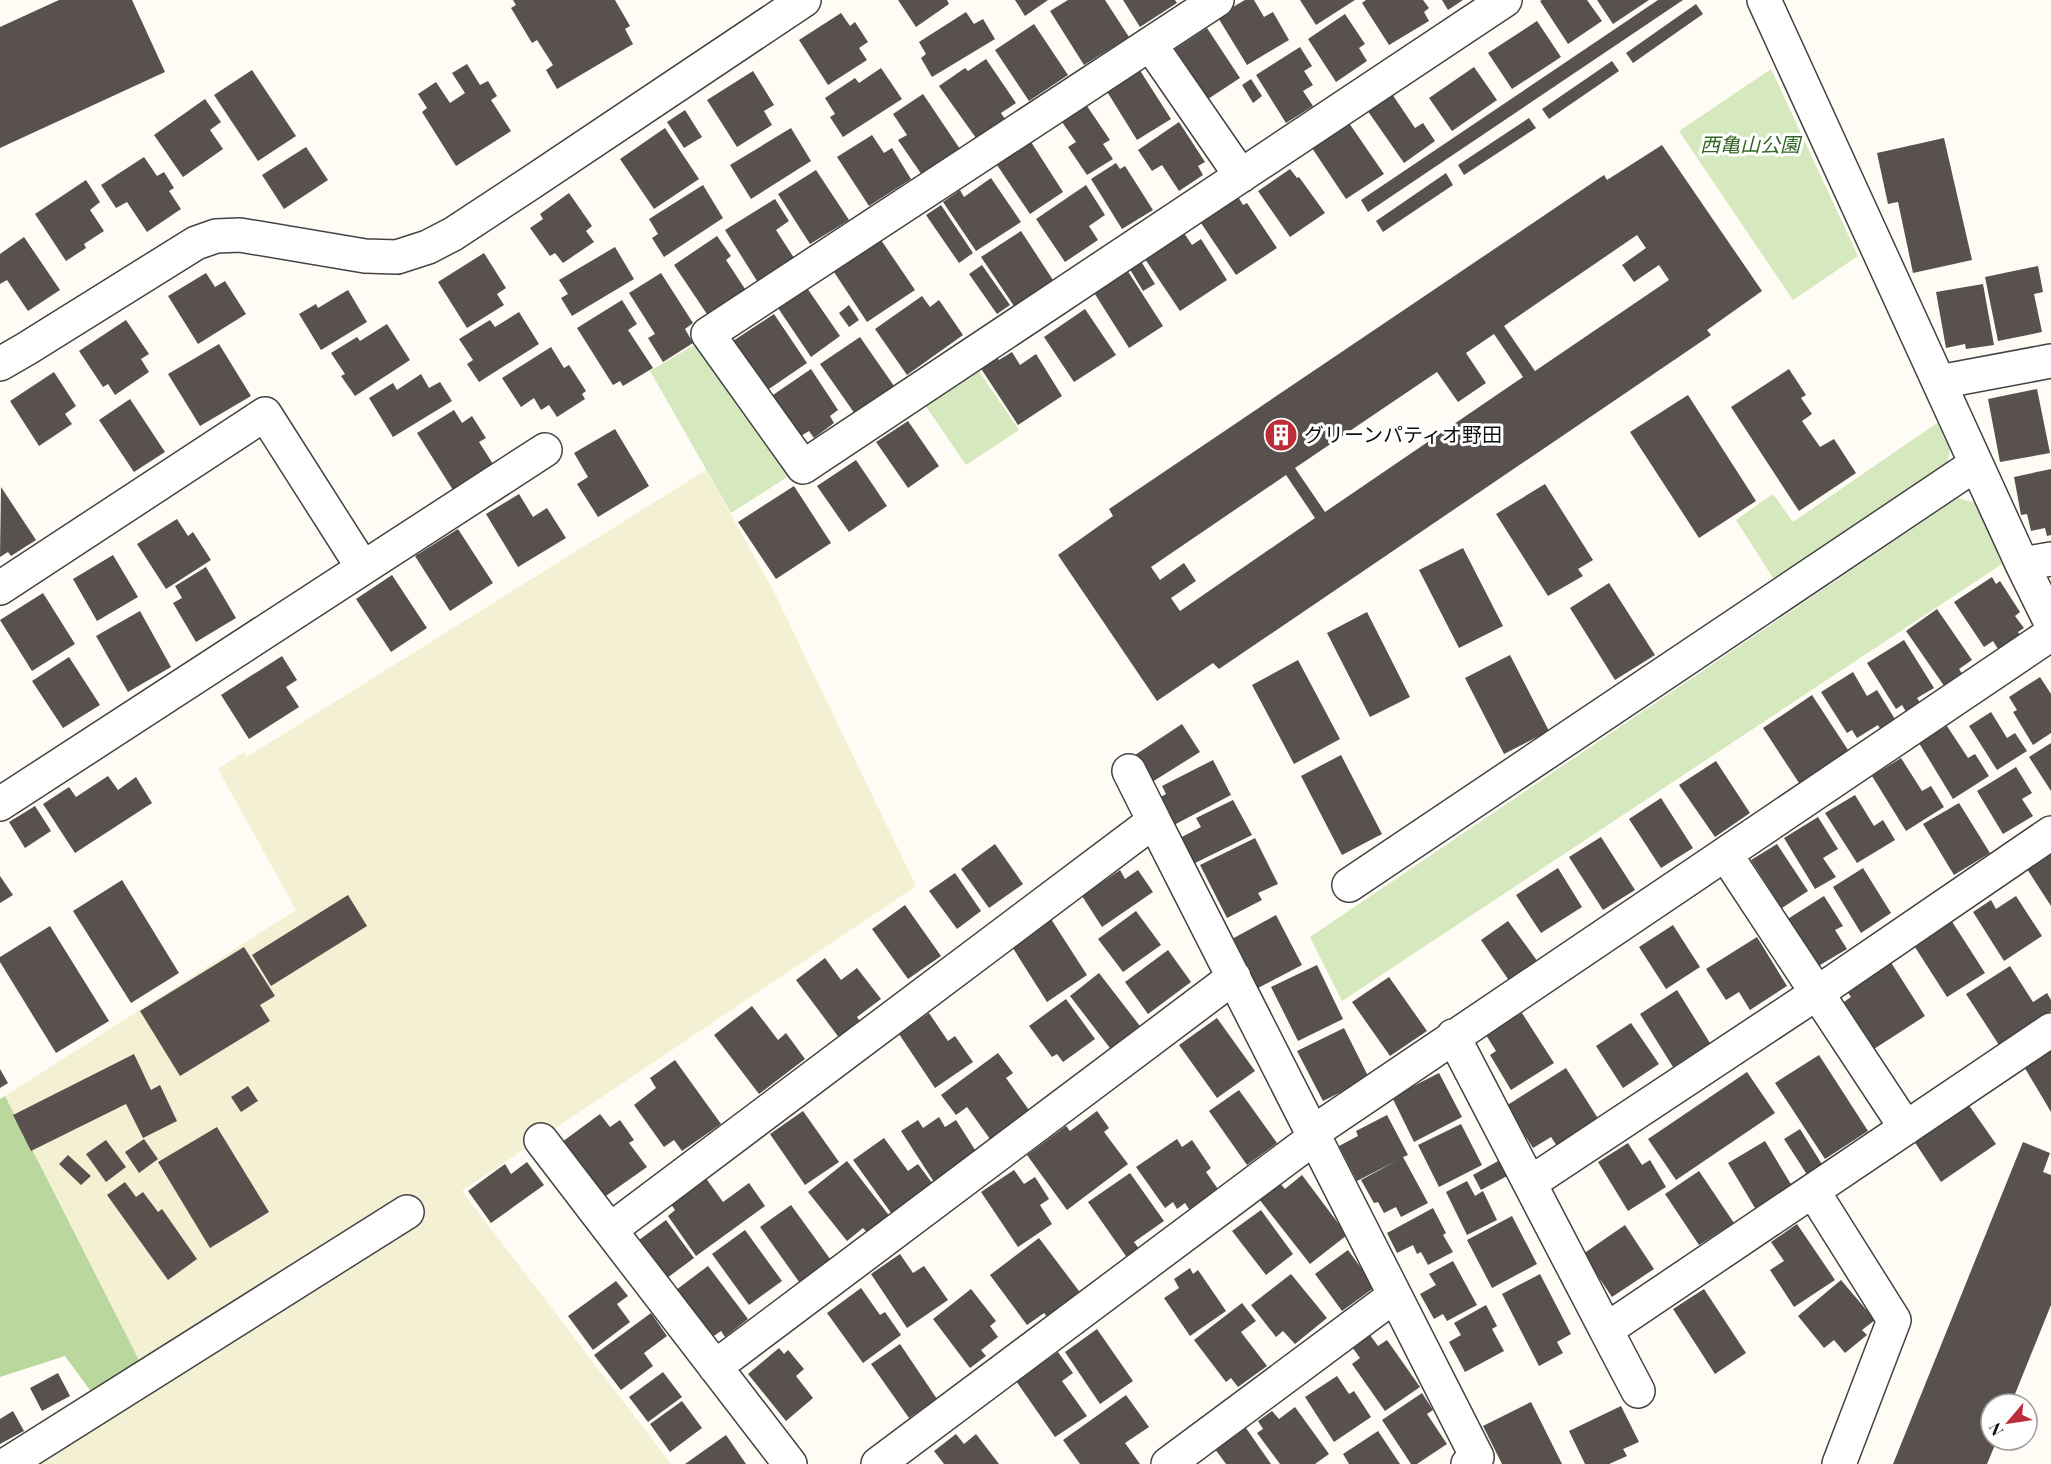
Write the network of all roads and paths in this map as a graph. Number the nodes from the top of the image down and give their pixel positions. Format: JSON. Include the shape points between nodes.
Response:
{"nodes":[{"id":1,"x":804,"y":0,"type":"edge"},
{"id":2,"x":1217,"y":0,"type":"edge"},
{"id":3,"x":1505,"y":0,"type":"edge"},
{"id":4,"x":1764,"y":0,"type":"edge"},
{"id":5,"x":1150,"y":44,"type":"junction"},
{"id":6,"x":1241,"y":176,"type":"junction"},
{"id":7,"x":2051,"y":361,"type":"edge"},
{"id":8,"x":0,"y":363,"type":"edge"},
{"id":9,"x":1939,"y":382,"type":"junction"},
{"id":10,"x":545,"y":450,"type":"dead end"},
{"id":11,"x":1976,"y":464,"type":"junction"},
{"id":12,"x":2036,"y":562,"type":"edge"},
{"id":13,"x":363,"y":568,"type":"junction"},
{"id":14,"x":0,"y":588,"type":"edge"},
{"id":15,"x":2051,"y":623,"type":"edge"},
{"id":16,"x":2051,"y":634,"type":"edge"},
{"id":17,"x":1129,"y":771,"type":"dead end"},
{"id":18,"x":0,"y":804,"type":"edge"},
{"id":19,"x":1154,"y":821,"type":"junction"},
{"id":20,"x":2051,"y":833,"type":"edge"},
{"id":21,"x":1726,"y":855,"type":"junction"},
{"id":22,"x":1350,"y":885,"type":"dead end"},
{"id":23,"x":1234,"y":977,"type":"junction"},
{"id":24,"x":1817,"y":993,"type":"junction"},
{"id":25,"x":2051,"y":1030,"type":"edge"},
{"id":26,"x":1453,"y":1036,"type":"junction"},
{"id":27,"x":1906,"y":1128,"type":"junction"},
{"id":28,"x":1313,"y":1136,"type":"junction"},
{"id":29,"x":541,"y":1140,"type":"dead end"},
{"id":30,"x":1530,"y":1183,"type":"junction"},
{"id":31,"x":1813,"y":1191,"type":"junction"},
{"id":32,"x":407,"y":1212,"type":"dead end"},
{"id":33,"x":610,"y":1230,"type":"junction"},
{"id":34,"x":1394,"y":1296,"type":"junction"},
{"id":35,"x":1606,"y":1330,"type":"junction"},
{"id":36,"x":715,"y":1367,"type":"junction"},
{"id":37,"x":1638,"y":1391,"type":"dead end"},
{"id":38,"x":7,"y":1464,"type":"edge"},
{"id":39,"x":790,"y":1464,"type":"edge"},
{"id":40,"x":878,"y":1464,"type":"edge"},
{"id":41,"x":1168,"y":1464,"type":"edge"},
{"id":42,"x":1468,"y":1464,"type":"edge"},
{"id":43,"x":1839,"y":1464,"type":"edge"}],
"edges":[{"from":1,"to":8,"type":"street","via":[[428,248],[397,257],[365,256],[240,235],[216,236],[196,243]]},
{"from":2,"to":5,"type":"street"},
{"from":3,"to":6,"type":"street"},
{"from":4,"to":9,"type":"street"},
{"from":5,"to":6,"type":"street"},
{"from":5,"to":6,"type":"street","via":[[708,334],[803,466]]},
{"from":7,"to":9,"type":"street"},
{"from":9,"to":11,"type":"street"},
{"from":10,"to":13,"type":"street"},
{"from":11,"to":12,"type":"street"},
{"from":11,"to":22,"type":"street"},
{"from":12,"to":15,"type":"street"},
{"from":13,"to":14,"type":"street","via":[[265,414]]},
{"from":13,"to":18,"type":"street"},
{"from":16,"to":21,"type":"street"},
{"from":17,"to":19,"type":"street"},
{"from":19,"to":23,"type":"street"},
{"from":19,"to":33,"type":"street"},
{"from":20,"to":24,"type":"street"},
{"from":21,"to":24,"type":"street"},
{"from":21,"to":26,"type":"street"},
{"from":23,"to":28,"type":"street"},
{"from":23,"to":36,"type":"street"},
{"from":24,"to":27,"type":"street"},
{"from":24,"to":30,"type":"street"},
{"from":25,"to":27,"type":"street"},
{"from":26,"to":28,"type":"street"},
{"from":26,"to":30,"type":"street"},
{"from":27,"to":31,"type":"street"},
{"from":28,"to":34,"type":"street"},
{"from":28,"to":40,"type":"street"},
{"from":29,"to":33,"type":"street"},
{"from":30,"to":35,"type":"street"},
{"from":31,"to":35,"type":"street"},
{"from":31,"to":43,"type":"street","via":[[1893,1320]]},
{"from":32,"to":38,"type":"street"},
{"from":33,"to":36,"type":"street"},
{"from":34,"to":41,"type":"street"},
{"from":34,"to":42,"type":"street","via":[[1477,1457]]},
{"from":35,"to":37,"type":"street"},
{"from":36,"to":39,"type":"street"}]}
